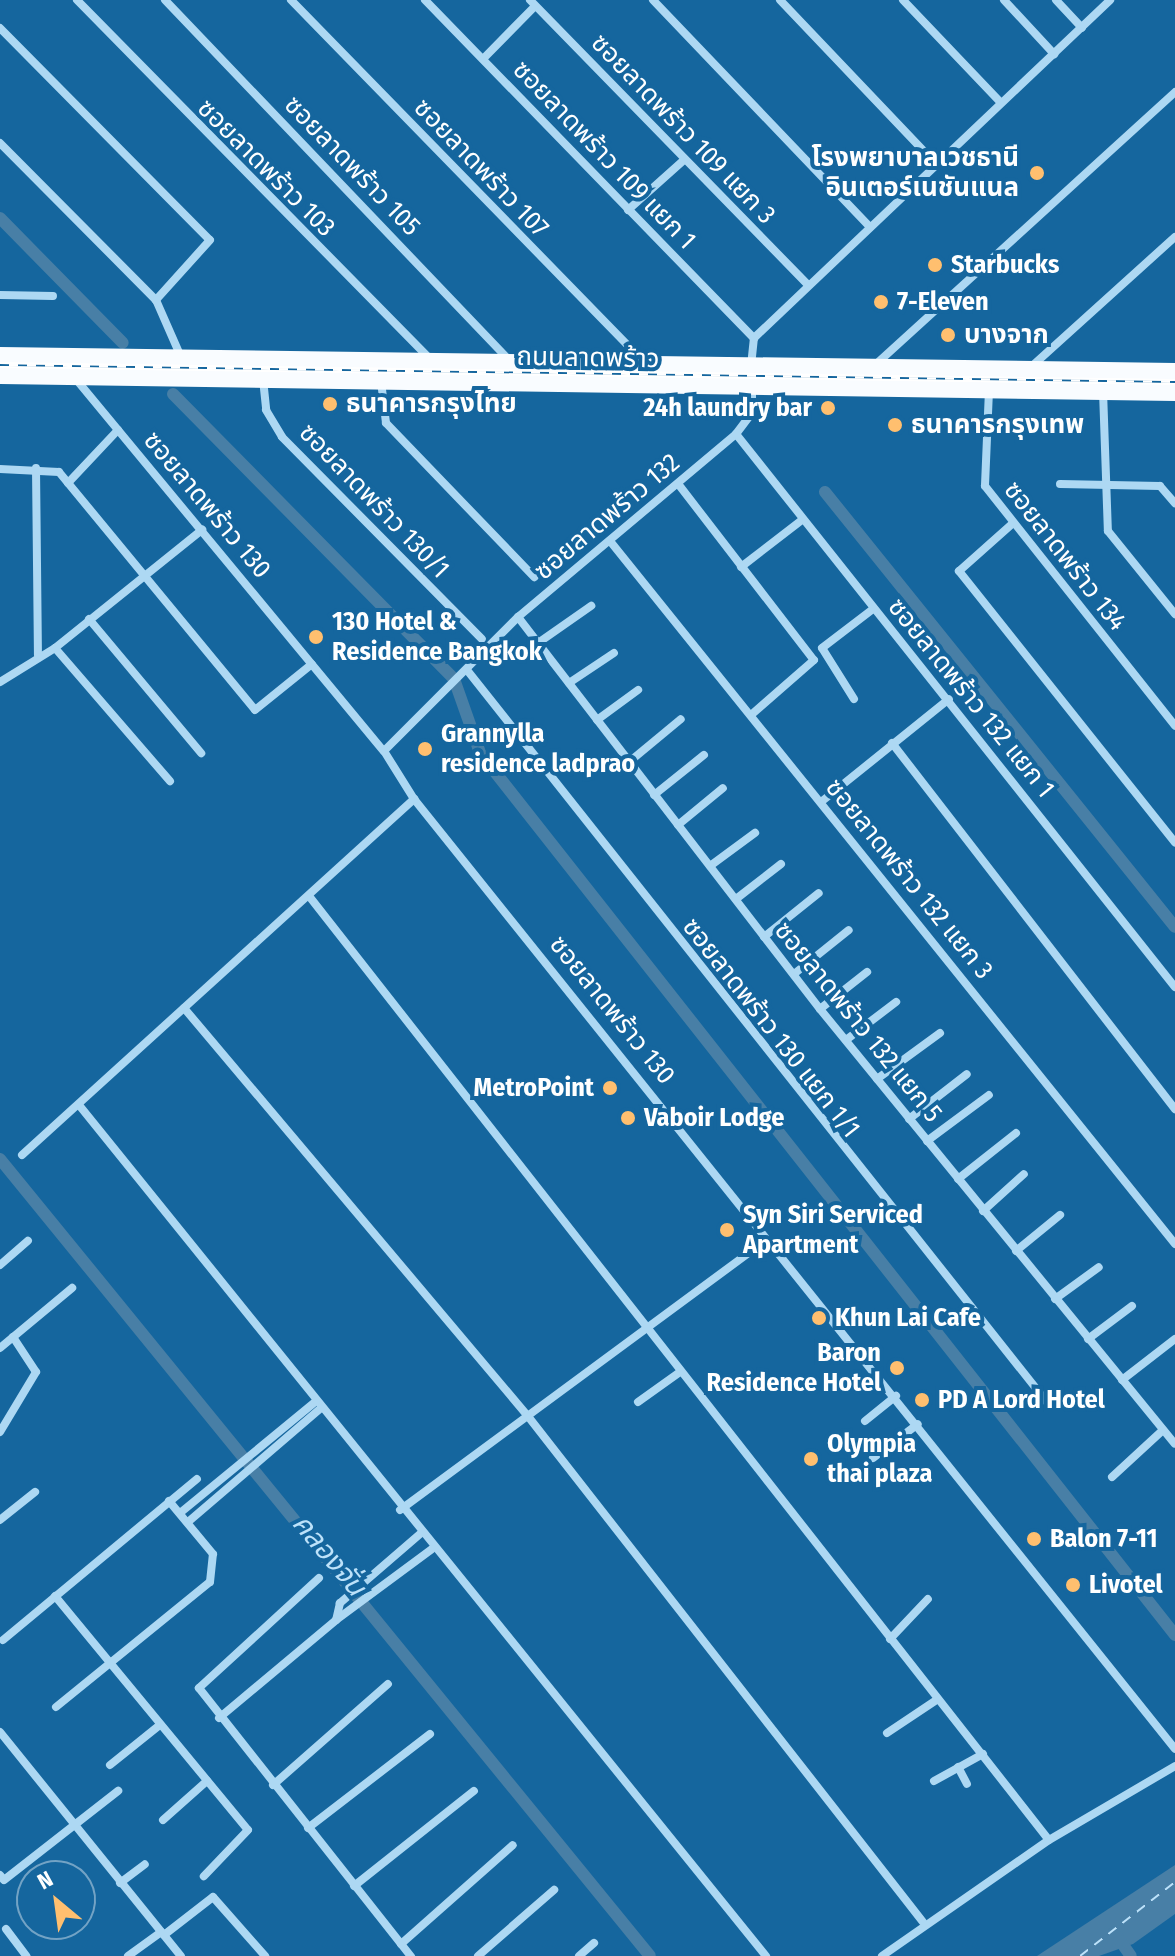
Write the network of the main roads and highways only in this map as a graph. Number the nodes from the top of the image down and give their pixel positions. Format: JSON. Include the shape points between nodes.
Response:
{"nodes":[{"id":1,"x":0,"y":356,"type":"edge"},
{"id":2,"x":406,"y":360,"type":"junction"},
{"id":3,"x":431,"y":360,"type":"junction"},
{"id":4,"x":1175,"y":372,"type":"edge"},
{"id":5,"x":0,"y":375,"type":"edge"},
{"id":6,"x":405,"y":381,"type":"junction"},
{"id":7,"x":431,"y":381,"type":"junction"},
{"id":8,"x":1175,"y":392,"type":"edge"}],
"edges":[{"from":1,"to":2,"type":"main road","name":"ถนนลาดพร้าว"},
{"from":2,"to":3,"type":"main road","name":"ถนนลาดพร้าว"},
{"from":2,"to":6,"type":"main road"},
{"from":3,"to":4,"type":"main road","name":"ถนนลาดพร้าว"},
{"from":3,"to":7,"type":"main road"},
{"from":5,"to":6,"type":"main road","name":"ถนนลาดพร้าว"},
{"from":6,"to":7,"type":"main road","name":"ถนนลาดพร้าว"},
{"from":7,"to":8,"type":"main road","name":"ถนนลาดพร้าว"}]}
